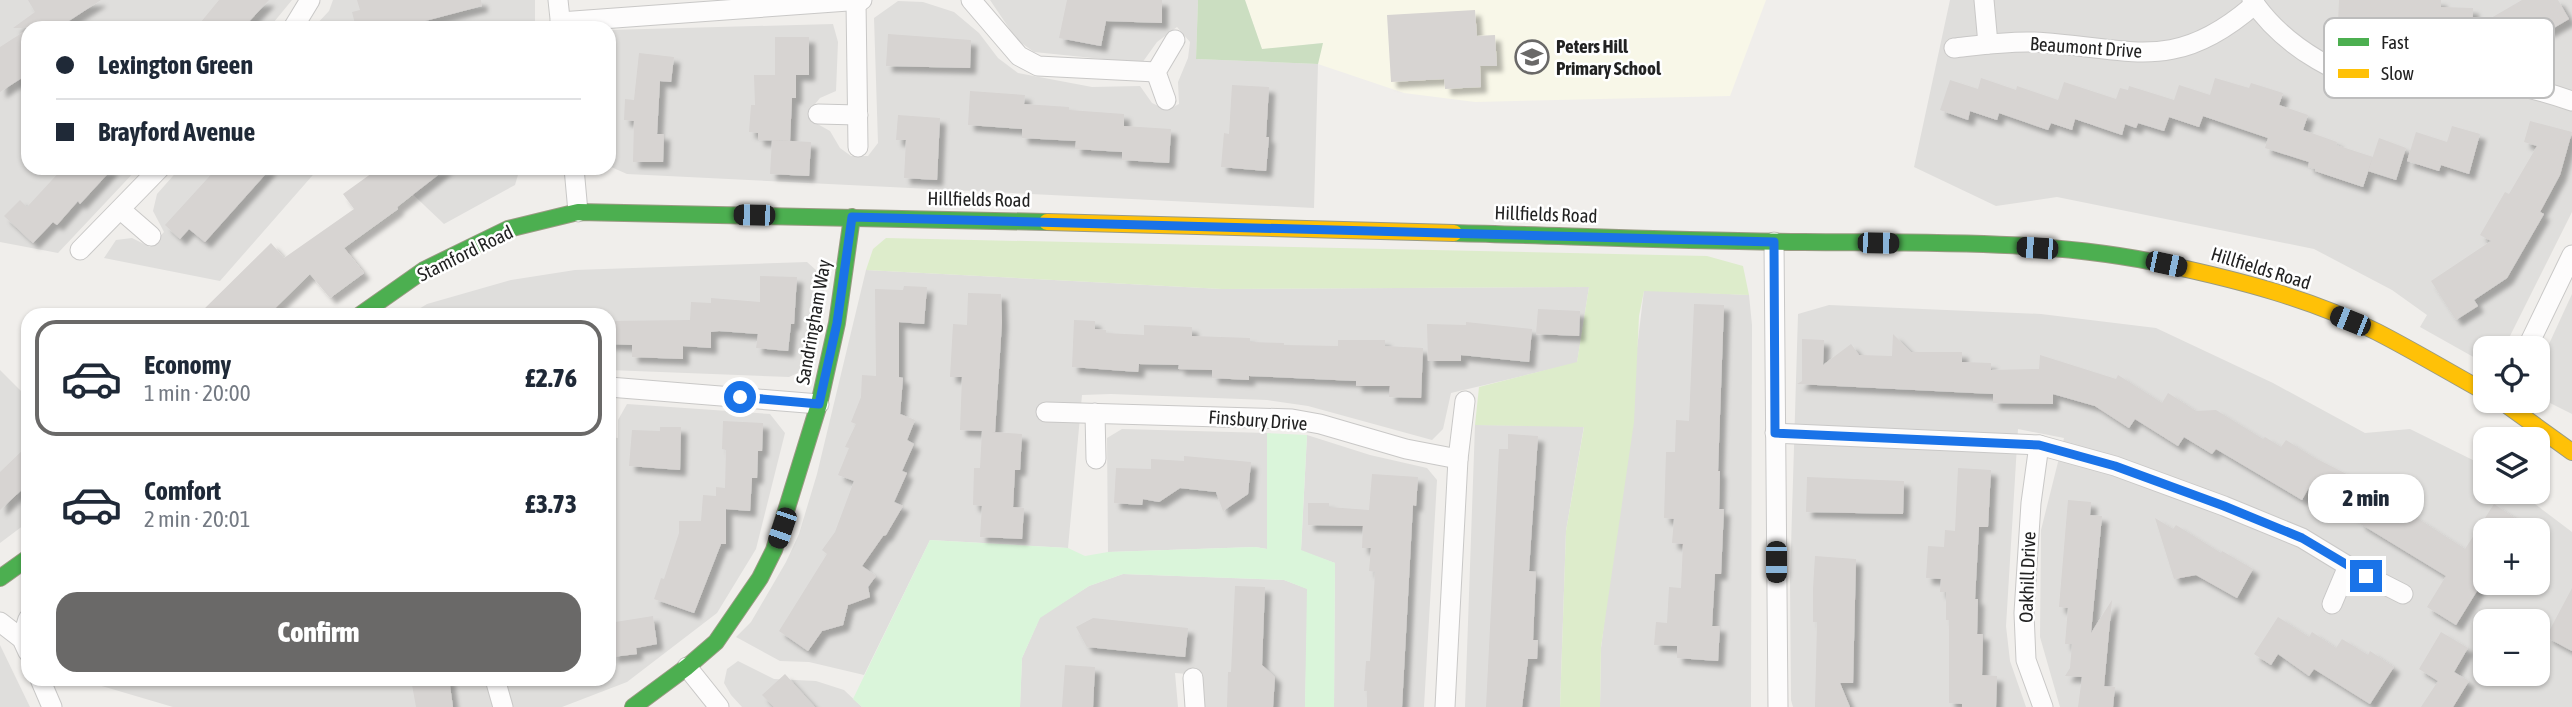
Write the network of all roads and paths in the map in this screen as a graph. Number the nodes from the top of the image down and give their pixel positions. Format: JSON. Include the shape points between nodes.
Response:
{"nodes":[{"id":1,"x":310,"y":0,"type":"edge"},
{"id":2,"x":558,"y":0,"type":"edge"},
{"id":3,"x":971,"y":0,"type":"edge"},
{"id":4,"x":1984,"y":0,"type":"edge"},
{"id":5,"x":859,"y":1,"type":"edge"},
{"id":6,"x":2254,"y":2,"type":"edge"},
{"id":7,"x":297,"y":21,"type":"edge"},
{"id":8,"x":561,"y":21,"type":"edge"},
{"id":9,"x":611,"y":21,"type":"edge"},
{"id":10,"x":1175,"y":40,"type":"dead end"},
{"id":11,"x":1988,"y":44,"type":"junction"},
{"id":12,"x":1954,"y":48,"type":"dead end"},
{"id":13,"x":2324,"y":61,"type":"edge"},
{"id":14,"x":1156,"y":72,"type":"junction"},
{"id":15,"x":2554,"y":96,"type":"edge"},
{"id":16,"x":1166,"y":100,"type":"dead end"},
{"id":17,"x":2572,"y":102,"type":"edge"},
{"id":18,"x":818,"y":114,"type":"dead end"},
{"id":19,"x":858,"y":115,"type":"junction"},
{"id":20,"x":859,"y":147,"type":"dead end"},
{"id":21,"x":154,"y":175,"type":"edge"},
{"id":22,"x":575,"y":175,"type":"edge"},
{"id":23,"x":121,"y":210,"type":"junction"},
{"id":24,"x":578,"y":212,"type":"junction"},
{"id":25,"x":852,"y":217,"type":"junction"},
{"id":26,"x":151,"y":236,"type":"dead end"},
{"id":27,"x":1774,"y":242,"type":"junction"},
{"id":28,"x":79,"y":250,"type":"dead end"},
{"id":29,"x":2572,"y":255,"type":"edge"},
{"id":30,"x":370,"y":308,"type":"edge"},
{"id":31,"x":2534,"y":336,"type":"edge"},
{"id":32,"x":2473,"y":385,"type":"edge"},
{"id":33,"x":616,"y":388,"type":"edge"},
{"id":34,"x":1465,"y":401,"type":"dead end"},
{"id":35,"x":819,"y":404,"type":"junction"},
{"id":36,"x":1046,"y":412,"type":"dead end"},
{"id":37,"x":1096,"y":413,"type":"junction"},
{"id":38,"x":2518,"y":413,"type":"edge"},
{"id":39,"x":1775,"y":433,"type":"junction"},
{"id":40,"x":2039,"y":445,"type":"junction"},
{"id":41,"x":2572,"y":452,"type":"edge"},
{"id":42,"x":1096,"y":459,"type":"dead end"},
{"id":43,"x":1458,"y":459,"type":"junction"},
{"id":44,"x":21,"y":563,"type":"edge"},
{"id":45,"x":2348,"y":566,"type":"junction"},
{"id":46,"x":0,"y":579,"type":"edge"},
{"id":47,"x":2403,"y":594,"type":"dead end"},
{"id":48,"x":2332,"y":604,"type":"dead end"},
{"id":49,"x":0,"y":622,"type":"edge"},
{"id":50,"x":21,"y":642,"type":"edge"},
{"id":51,"x":687,"y":667,"type":"junction"},
{"id":52,"x":1194,"y":678,"type":"dead end"},
{"id":53,"x":43,"y":686,"type":"edge"},
{"id":54,"x":497,"y":686,"type":"edge"},
{"id":55,"x":52,"y":707,"type":"edge"},
{"id":56,"x":503,"y":707,"type":"edge"},
{"id":57,"x":633,"y":707,"type":"edge"},
{"id":58,"x":719,"y":707,"type":"edge"},
{"id":59,"x":1195,"y":707,"type":"edge"},
{"id":60,"x":1445,"y":707,"type":"edge"},
{"id":61,"x":1778,"y":707,"type":"edge"},
{"id":62,"x":2043,"y":707,"type":"edge"}],
"edges":[{"from":1,"to":7,"type":"street"},
{"from":2,"to":8,"type":"street"},
{"from":3,"to":14,"type":"street","via":[[1019,56],[1038,66]]},
{"from":4,"to":11,"type":"street"},
{"from":5,"to":9,"type":"street"},
{"from":5,"to":19,"type":"street"},
{"from":6,"to":11,"type":"street","name":"Beaumont Drive","via":[[2213,36],[2170,51],[2139,53],[2034,42]]},
{"from":6,"to":13,"type":"street","via":[[2302,50]]},
{"from":10,"to":14,"type":"street"},
{"from":11,"to":12,"type":"street","name":"Beaumont Drive"},
{"from":14,"to":16,"type":"street"},
{"from":15,"to":17,"type":"street"},
{"from":18,"to":19,"type":"street"},
{"from":19,"to":20,"type":"street"},
{"from":21,"to":23,"type":"street"},
{"from":22,"to":24,"type":"street"},
{"from":23,"to":26,"type":"street"},
{"from":23,"to":28,"type":"street"},
{"from":24,"to":25,"type":"street","name":"Hillfields Road"},
{"from":24,"to":30,"type":"street","name":"Stamford Road","via":[[508,229],[424,270]]},
{"from":25,"to":27,"type":"street","name":"Hillfields Road"},
{"from":25,"to":35,"type":"street","name":"Sandringham Way","via":[[837,323]]},
{"from":27,"to":32,"type":"street","name":"Hillfields Road","via":[[1983,244],[2118,254],[2216,275],[2301,301],[2375,331]]},
{"from":27,"to":39,"type":"street"},
{"from":29,"to":31,"type":"street"},
{"from":33,"to":35,"type":"street"},
{"from":34,"to":43,"type":"street"},
{"from":35,"to":51,"type":"street","name":"Sandringham Way","via":[[774,550],[760,578],[716,642]]},
{"from":36,"to":37,"type":"street","name":"Finsbury Drive"},
{"from":37,"to":42,"type":"street"},
{"from":37,"to":43,"type":"street","name":"Finsbury Drive","via":[[1292,419]]},
{"from":38,"to":41,"type":"street"},
{"from":39,"to":40,"type":"street"},
{"from":39,"to":61,"type":"street"},
{"from":40,"to":45,"type":"street","via":[[2115,466],[2224,506],[2302,538]]},
{"from":40,"to":62,"type":"street","name":"Oakhill Drive","via":[[2024,613],[2026,660]]},
{"from":43,"to":60,"type":"street"},
{"from":44,"to":46,"type":"street"},
{"from":45,"to":47,"type":"street"},
{"from":45,"to":48,"type":"street"},
{"from":49,"to":50,"type":"street"},
{"from":51,"to":57,"type":"street","name":"Sandringham Way"},
{"from":51,"to":58,"type":"street"},
{"from":52,"to":59,"type":"street"},
{"from":53,"to":55,"type":"street"},
{"from":54,"to":56,"type":"street"}]}
